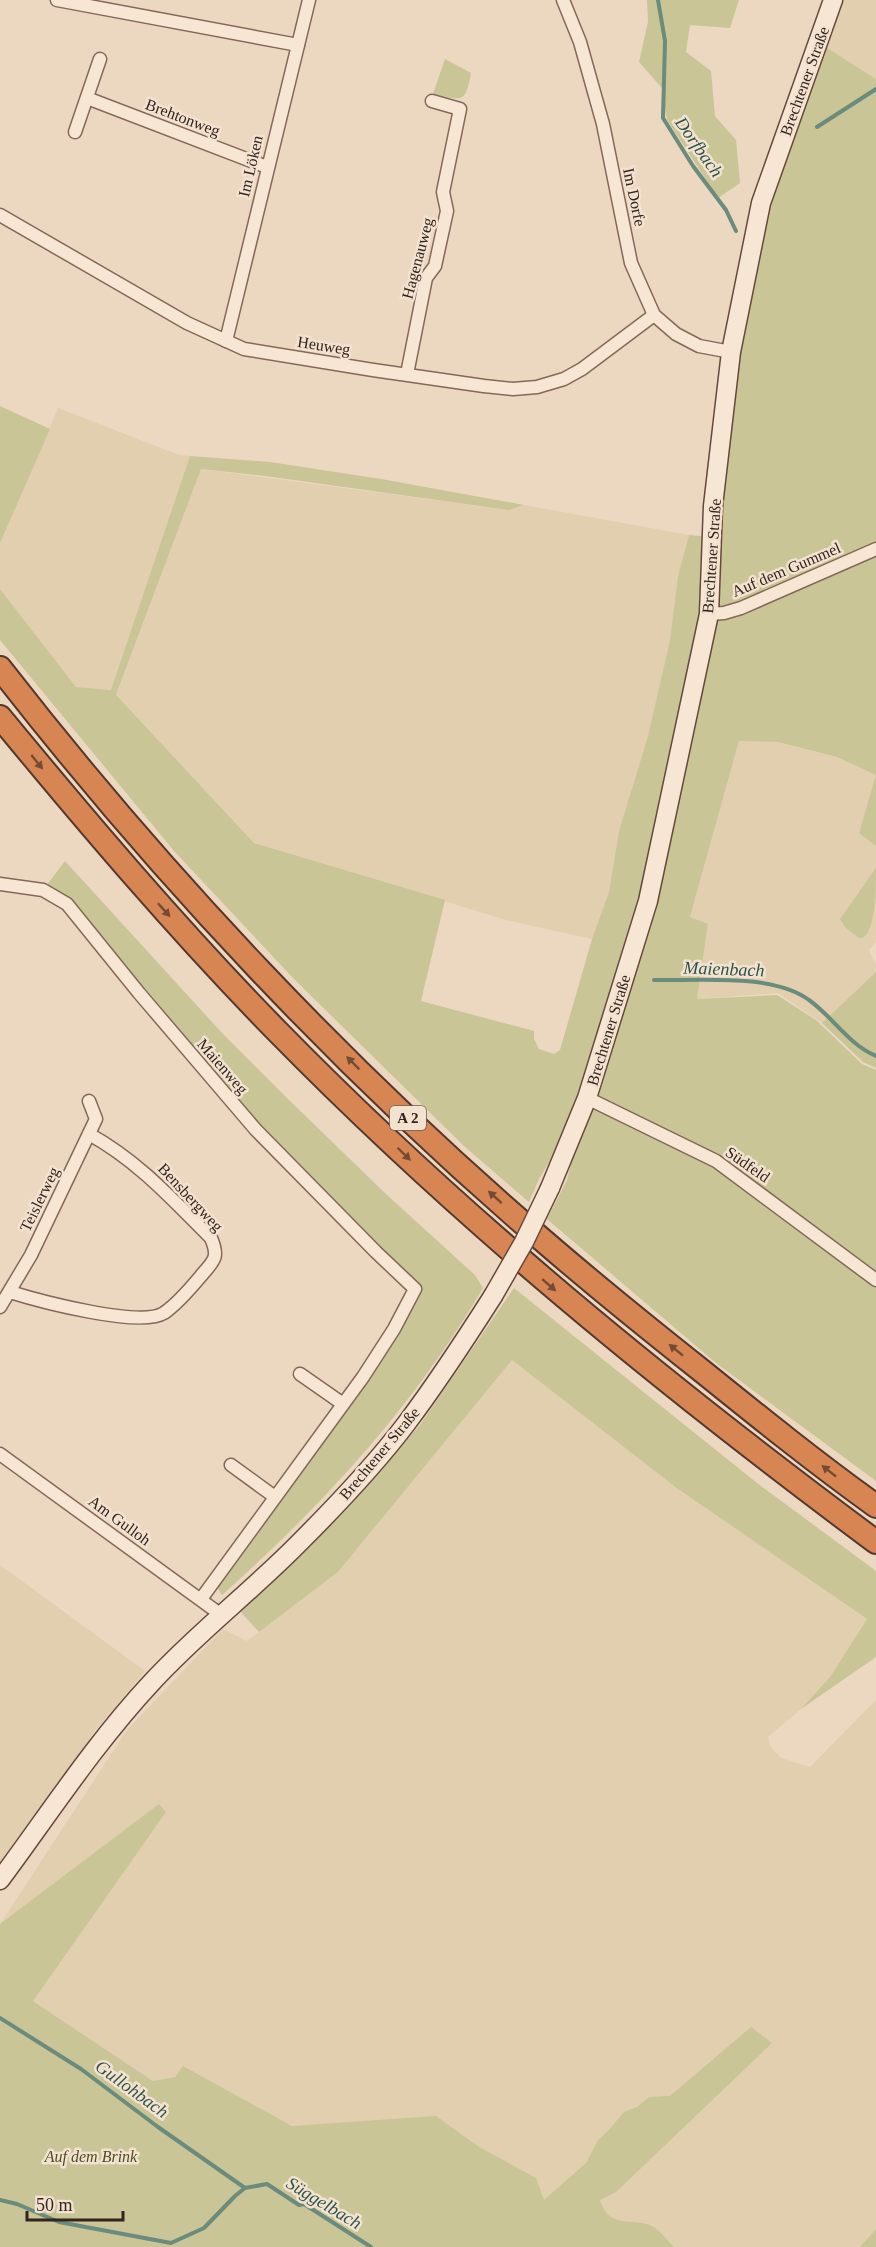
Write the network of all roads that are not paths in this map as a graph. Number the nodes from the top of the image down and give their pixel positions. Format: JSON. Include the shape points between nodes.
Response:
{"nodes":[{"id":1,"x":57,"y":0,"type":"edge"},
{"id":2,"x":309,"y":0,"type":"edge"},
{"id":3,"x":563,"y":0,"type":"edge"},
{"id":4,"x":832,"y":0,"type":"edge"},
{"id":5,"x":298,"y":45,"type":"junction"},
{"id":6,"x":100,"y":59,"type":"dead end"},
{"id":7,"x":87,"y":98,"type":"junction"},
{"id":8,"x":432,"y":101,"type":"dead end"},
{"id":9,"x":75,"y":132,"type":"dead end"},
{"id":10,"x":267,"y":166,"type":"junction"},
{"id":11,"x":0,"y":215,"type":"edge"},
{"id":12,"x":654,"y":315,"type":"junction"},
{"id":13,"x":226,"y":340,"type":"junction"},
{"id":14,"x":731,"y":352,"type":"junction"},
{"id":15,"x":407,"y":374,"type":"junction"},
{"id":16,"x":876,"y":549,"type":"edge"},
{"id":17,"x":709,"y":614,"type":"junction"},
{"id":18,"x":0,"y":668,"type":"edge"},
{"id":19,"x":0,"y":717,"type":"edge"},
{"id":20,"x":0,"y":884,"type":"edge"},
{"id":21,"x":587,"y":1098,"type":"junction"},
{"id":22,"x":89,"y":1101,"type":"dead end"},
{"id":23,"x":89,"y":1134,"type":"junction"},
{"id":24,"x":876,"y":1280,"type":"edge"},
{"id":25,"x":10,"y":1292,"type":"junction"},
{"id":26,"x":0,"y":1307,"type":"edge"},
{"id":27,"x":300,"y":1374,"type":"dead end"},
{"id":28,"x":343,"y":1404,"type":"junction"},
{"id":29,"x":0,"y":1454,"type":"edge"},
{"id":30,"x":231,"y":1465,"type":"dead end"},
{"id":31,"x":275,"y":1497,"type":"junction"},
{"id":32,"x":876,"y":1506,"type":"edge"},
{"id":33,"x":876,"y":1542,"type":"edge"},
{"id":34,"x":201,"y":1599,"type":"junction"},
{"id":35,"x":220,"y":1614,"type":"junction"},
{"id":36,"x":0,"y":1880,"type":"edge"}],
"edges":[{"from":1,"to":5,"type":"street"},
{"from":2,"to":5,"type":"street","name":"Im Löken"},
{"from":3,"to":12,"type":"street","name":"Im Dorfe","via":[[580,42],[603,124],[631,263]]},
{"from":4,"to":14,"type":"street","name":"Brechtener Straße","via":[[761,203]]},
{"from":5,"to":10,"type":"street","name":"Im Löken"},
{"from":6,"to":7,"type":"street"},
{"from":7,"to":9,"type":"street"},
{"from":7,"to":10,"type":"street","name":"Brehtonweg"},
{"from":8,"to":15,"type":"street","name":"Hagenauweg","via":[[460,109],[443,192],[445,222],[435,266],[426,278]]},
{"from":10,"to":13,"type":"street","name":"Im Löken"},
{"from":11,"to":13,"type":"street","name":"Heuweg","via":[[187,323]]},
{"from":12,"to":14,"type":"street","name":"Im Dorfe","via":[[676,334],[699,346]]},
{"from":12,"to":15,"type":"street","name":"Heuweg","via":[[582,369],[550,384],[513,389]]},
{"from":13,"to":15,"type":"street","name":"Heuweg","via":[[244,349]]},
{"from":14,"to":17,"type":"street","name":"Brechtener Straße","via":[[713,506]]},
{"from":16,"to":17,"type":"street","name":"Auf dem Gummel","via":[[741,608]]},
{"from":17,"to":21,"type":"street","name":"Brechtener Straße","via":[[648,901]]},
{"from":32,"to":18,"type":"highway","number":"A 2","one_way":true,"via":[[544,1242],[404,1114],[271,982],[182,886]]},
{"from":19,"to":33,"type":"highway","number":"A 2","one_way":true,"via":[[187,935],[278,1031],[430,1179],[670,1386]]},
{"from":20,"to":28,"type":"street","name":"Maienweg","via":[[43,890],[67,904],[256,1130],[415,1289],[394,1329]]},
{"from":21,"to":24,"type":"street","name":"Südfeld","via":[[716,1161]]},
{"from":21,"to":35,"type":"street","name":"Brechtener Straße","bridge":true,"via":[[524,1242],[439,1379],[367,1471],[299,1544]]},
{"from":22,"to":23,"type":"street","name":"Teislerweg","via":[[96,1119]]},
{"from":23,"to":25,"type":"street","name":"Teislerweg"},
{"from":23,"to":25,"type":"street","name":"Bensbergweg","via":[[116,1149],[148,1176],[211,1238],[215,1259],[162,1314],[142,1319],[48,1305]]},
{"from":25,"to":26,"type":"street","name":"Teislerweg"},
{"from":27,"to":28,"type":"street"},
{"from":28,"to":31,"type":"street"},
{"from":29,"to":34,"type":"street","name":"Am Gulloh"},
{"from":30,"to":31,"type":"street"},
{"from":31,"to":34,"type":"street"},
{"from":34,"to":35,"type":"street","name":"Am Gulloh"},
{"from":35,"to":36,"type":"street","name":"Brechtener Straße","via":[[120,1717]]}]}
